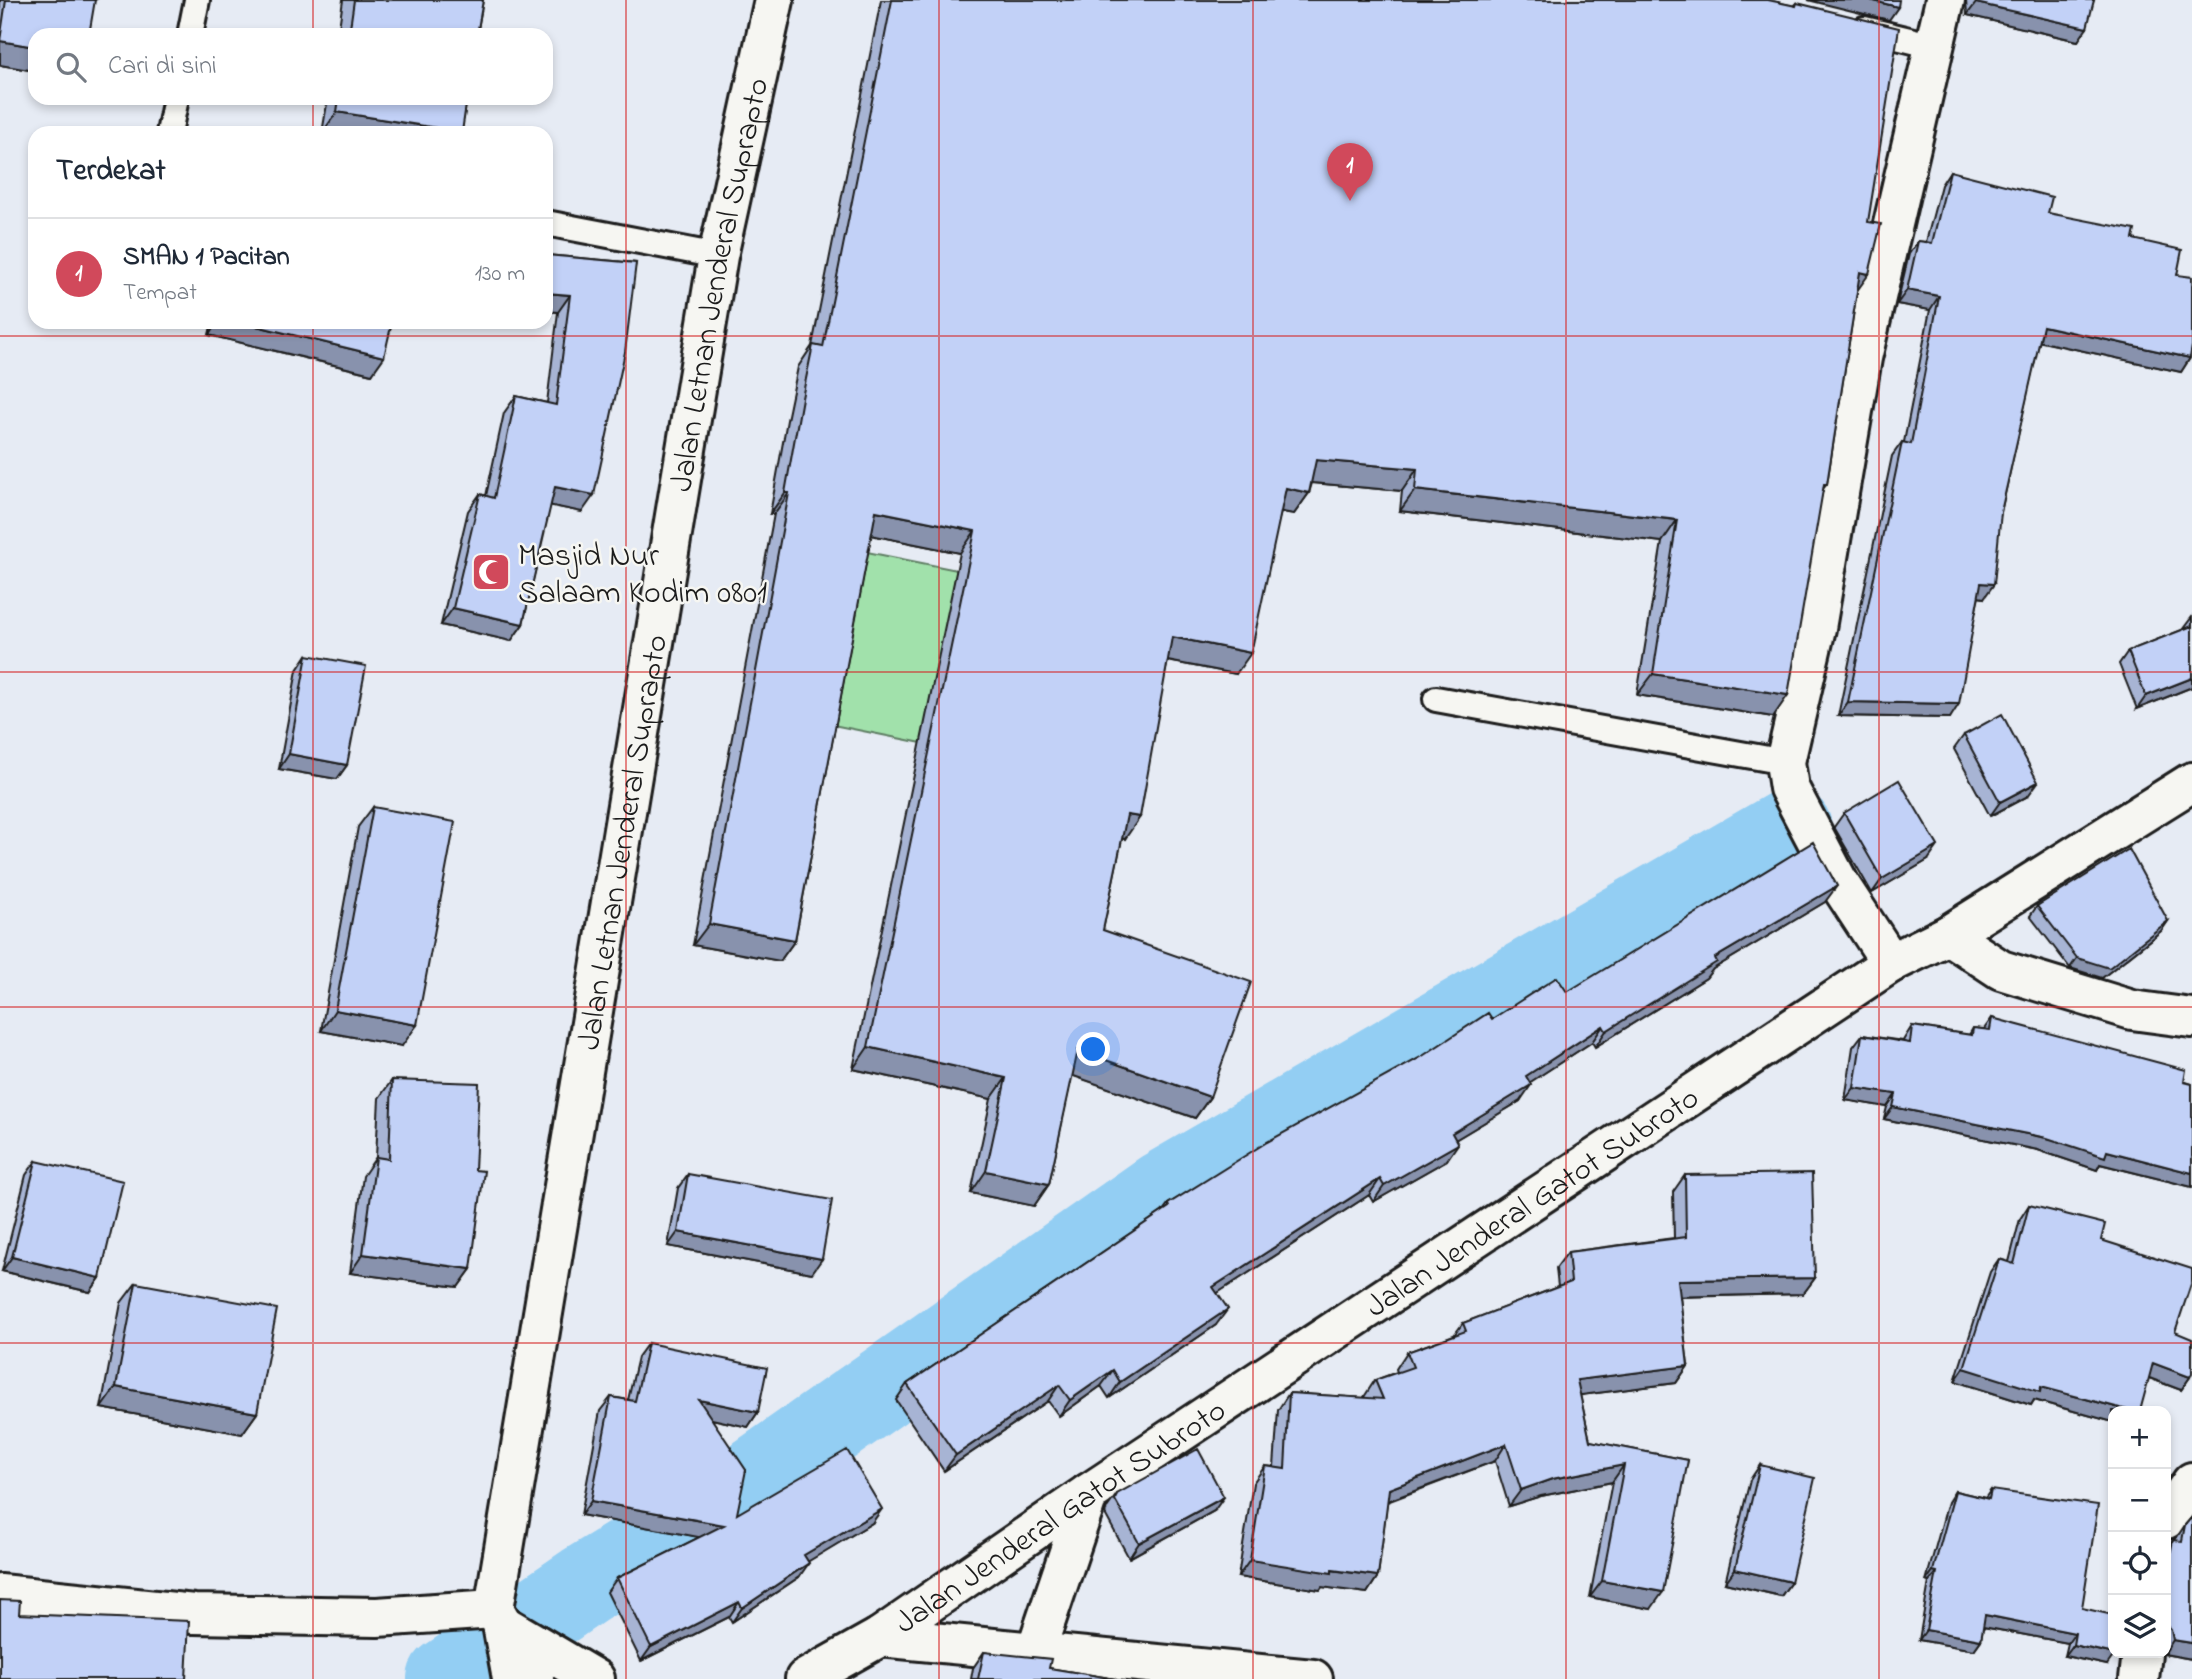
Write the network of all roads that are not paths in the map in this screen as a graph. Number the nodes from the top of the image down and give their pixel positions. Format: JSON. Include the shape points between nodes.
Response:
{"nodes":[{"id":1,"x":197,"y":0,"type":"edge"},
{"id":2,"x":774,"y":0,"type":"edge"},
{"id":3,"x":1945,"y":0,"type":"edge"},
{"id":4,"x":1839,"y":23,"type":"edge"},
{"id":5,"x":191,"y":28,"type":"edge"},
{"id":6,"x":1934,"y":46,"type":"junction"},
{"id":7,"x":175,"y":105,"type":"edge"},
{"id":8,"x":170,"y":126,"type":"edge"},
{"id":9,"x":553,"y":224,"type":"edge"},
{"id":10,"x":702,"y":253,"type":"junction"},
{"id":11,"x":1436,"y":699,"type":"dead end"},
{"id":12,"x":1787,"y":775,"type":"junction"},
{"id":13,"x":2192,"y":782,"type":"edge"},
{"id":14,"x":1948,"y":935,"type":"junction"},
{"id":15,"x":1891,"y":963,"type":"junction"},
{"id":16,"x":2192,"y":1018,"type":"edge"},
{"id":17,"x":2192,"y":1482,"type":"edge"},
{"id":18,"x":1089,"y":1493,"type":"junction"},
{"id":19,"x":2171,"y":1512,"type":"edge"},
{"id":20,"x":0,"y":1594,"type":"edge"},
{"id":21,"x":880,"y":1637,"type":"junction"},
{"id":22,"x":512,"y":1644,"type":"edge"},
{"id":23,"x":1035,"y":1653,"type":"junction"},
{"id":24,"x":2141,"y":1658,"type":"edge"},
{"id":25,"x":1141,"y":1671,"type":"edge"},
{"id":26,"x":595,"y":1679,"type":"edge"},
{"id":27,"x":804,"y":1679,"type":"edge"},
{"id":28,"x":1314,"y":1679,"type":"edge"},
{"id":29,"x":2138,"y":1679,"type":"edge"}],
"edges":[{"from":1,"to":5,"type":"lane"},
{"from":2,"to":10,"type":"main road","name":"Jalan Letnan Jenderal Suprapto"},
{"from":3,"to":6,"type":"main road"},
{"from":4,"to":6,"type":"lane"},
{"from":6,"to":12,"type":"main road","via":[[1862,358]]},
{"from":7,"to":8,"type":"lane"},
{"from":9,"to":10,"type":"lane"},
{"from":10,"to":22,"type":"main road","name":"Jalan Letnan Jenderal Suprapto"},
{"from":11,"to":12,"type":"lane"},
{"from":12,"to":15,"type":"main road","via":[[1840,885]]},
{"from":13,"to":14,"type":"main road","name":"Jalan Jenderal Gatot Subroto"},
{"from":14,"to":15,"type":"main road","name":"Jalan Jenderal Gatot Subroto"},
{"from":14,"to":16,"type":"main road","via":[[2001,970],[2132,1010]]},
{"from":15,"to":18,"type":"main road","name":"Jalan Jenderal Gatot Subroto"},
{"from":17,"to":19,"type":"main road"},
{"from":18,"to":21,"type":"main road","name":"Jalan Jenderal Gatot Subroto"},
{"from":18,"to":23,"type":"main road"},
{"from":20,"to":22,"type":"main road","via":[[194,1614],[377,1616]]},
{"from":21,"to":23,"type":"main road"},
{"from":21,"to":27,"type":"main road","name":"Jalan Jenderal Gatot Subroto"},
{"from":22,"to":26,"type":"main road"},
{"from":23,"to":25,"type":"main road"},
{"from":24,"to":29,"type":"main road"},
{"from":25,"to":28,"type":"main road"}]}
